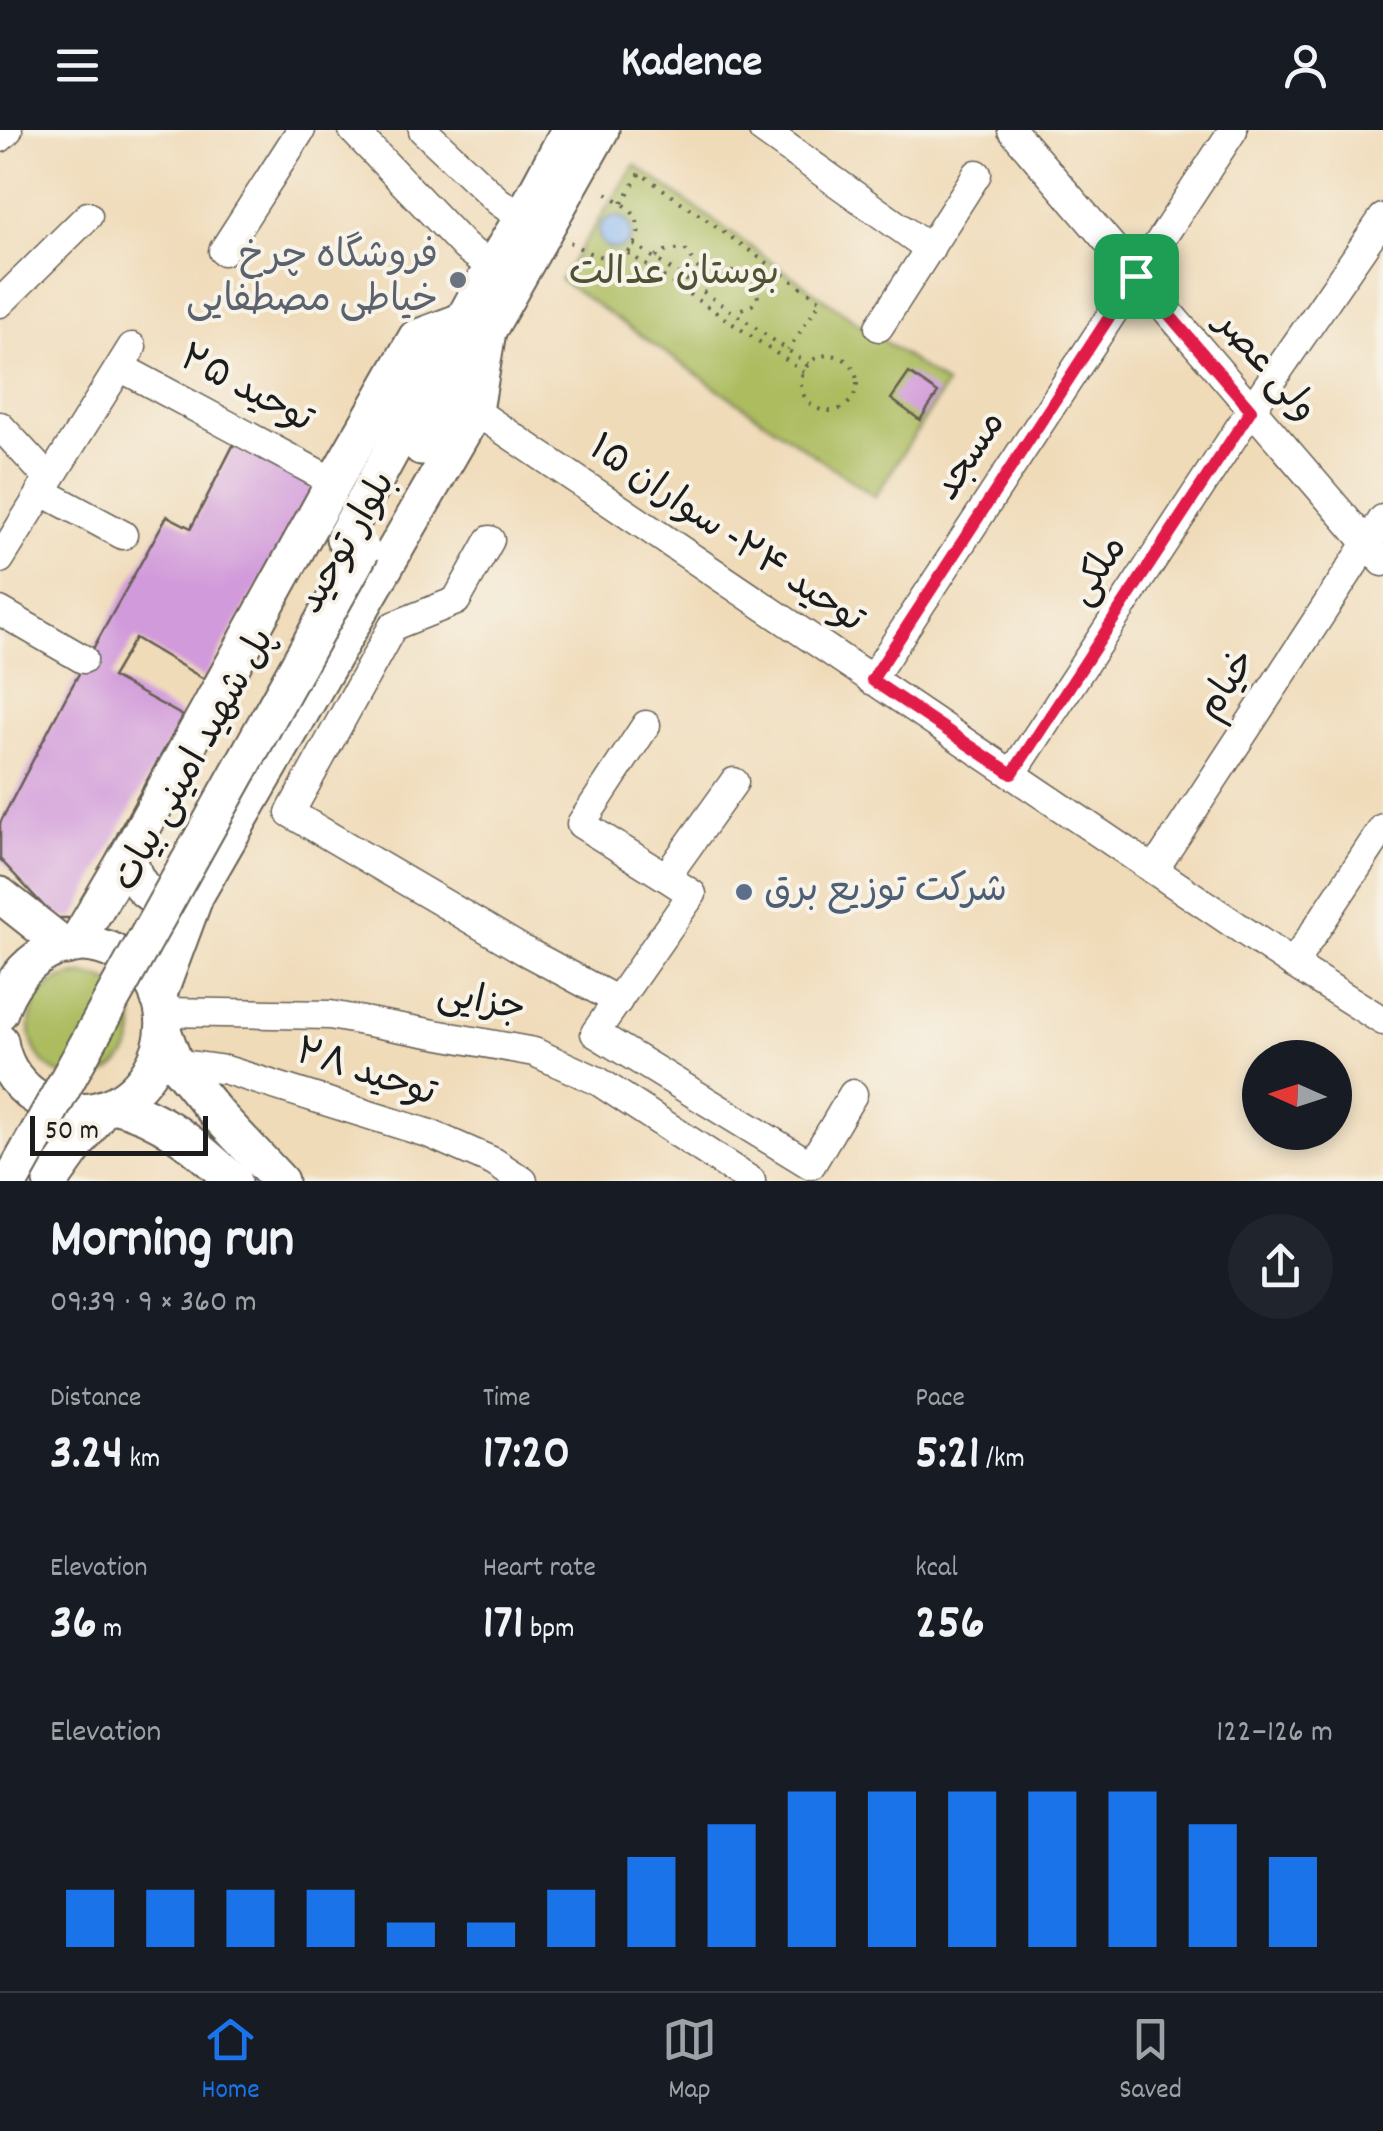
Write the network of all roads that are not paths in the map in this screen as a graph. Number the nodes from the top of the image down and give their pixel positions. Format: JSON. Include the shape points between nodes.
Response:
{"nodes":[{"id":1,"x":8,"y":130,"type":"edge"},
{"id":2,"x":301,"y":130,"type":"edge"},
{"id":3,"x":353,"y":130,"type":"edge"},
{"id":4,"x":423,"y":130,"type":"edge"},
{"id":5,"x":569,"y":130,"type":"edge"},
{"id":6,"x":601,"y":130,"type":"edge"},
{"id":7,"x":763,"y":130,"type":"edge"},
{"id":8,"x":1012,"y":130,"type":"edge"},
{"id":9,"x":1233,"y":130,"type":"edge"},
{"id":10,"x":0,"y":138,"type":"edge"},
{"id":11,"x":977,"y":174,"type":"dead end"},
{"id":12,"x":510,"y":210,"type":"junction"},
{"id":13,"x":88,"y":216,"type":"dead end"},
{"id":14,"x":1383,"y":218,"type":"edge"},
{"id":15,"x":930,"y":249,"type":"junction"},
{"id":16,"x":223,"y":251,"type":"dead end"},
{"id":17,"x":479,"y":257,"type":"junction"},
{"id":18,"x":1136,"y":276,"type":"junction"},
{"id":19,"x":0,"y":303,"type":"edge"},
{"id":20,"x":476,"y":326,"type":"junction"},
{"id":21,"x":879,"y":327,"type":"dead end"},
{"id":22,"x":1251,"y":410,"type":"junction"},
{"id":23,"x":475,"y":412,"type":"junction"},
{"id":24,"x":0,"y":426,"type":"edge"},
{"id":25,"x":334,"y":482,"type":"junction"},
{"id":26,"x":45,"y":485,"type":"junction"},
{"id":27,"x":1383,"y":519,"type":"edge"},
{"id":28,"x":123,"y":535,"type":"dead end"},
{"id":29,"x":490,"y":540,"type":"dead end"},
{"id":30,"x":353,"y":544,"type":"junction"},
{"id":31,"x":1375,"y":552,"type":"edge"},
{"id":32,"x":0,"y":559,"type":"edge"},
{"id":33,"x":362,"y":606,"type":"junction"},
{"id":34,"x":0,"y":611,"type":"edge"},
{"id":35,"x":394,"y":626,"type":"junction"},
{"id":36,"x":82,"y":659,"type":"dead end"},
{"id":37,"x":872,"y":680,"type":"junction"},
{"id":38,"x":646,"y":725,"type":"dead end"},
{"id":39,"x":1012,"y":774,"type":"junction"},
{"id":40,"x":734,"y":782,"type":"dead end"},
{"id":41,"x":1383,"y":828,"type":"edge"},
{"id":42,"x":129,"y":853,"type":"junction"},
{"id":43,"x":1154,"y":870,"type":"junction"},
{"id":44,"x":666,"y":878,"type":"junction"},
{"id":45,"x":196,"y":895,"type":"junction"},
{"id":46,"x":0,"y":896,"type":"edge"},
{"id":47,"x":70,"y":946,"type":"junction"},
{"id":48,"x":1293,"y":964,"type":"junction"},
{"id":49,"x":2,"y":1000,"type":"edge"},
{"id":50,"x":618,"y":1001,"type":"junction"},
{"id":51,"x":1383,"y":1022,"type":"edge"},
{"id":52,"x":165,"y":1026,"type":"junction"},
{"id":53,"x":1,"y":1051,"type":"edge"},
{"id":54,"x":853,"y":1094,"type":"dead end"},
{"id":55,"x":108,"y":1106,"type":"junction"},
{"id":56,"x":213,"y":1109,"type":"junction"},
{"id":57,"x":191,"y":1143,"type":"junction"},
{"id":58,"x":0,"y":1155,"type":"edge"},
{"id":59,"x":232,"y":1180,"type":"edge"},
{"id":60,"x":11,"y":1181,"type":"edge"},
{"id":61,"x":23,"y":1181,"type":"edge"},
{"id":62,"x":51,"y":1181,"type":"edge"},
{"id":63,"x":280,"y":1181,"type":"edge"},
{"id":64,"x":523,"y":1181,"type":"edge"},
{"id":65,"x":751,"y":1181,"type":"edge"}],
"edges":[{"from":1,"to":10,"type":"street"},
{"from":2,"to":16,"type":"street"},
{"from":3,"to":17,"type":"street"},
{"from":4,"to":12,"type":"street"},
{"from":5,"to":12,"type":"main road","name":"بلوار توحید"},
{"from":6,"to":20,"type":"main road","name":"بلوار توحید"},
{"from":7,"to":15,"type":"street"},
{"from":8,"to":18,"type":"street","name":"ولی عصر"},
{"from":9,"to":18,"type":"street","name":"مسجد"},
{"from":11,"to":15,"type":"street"},
{"from":12,"to":17,"type":"main road","name":"بلوار توحید"},
{"from":13,"to":19,"type":"street"},
{"from":14,"to":22,"type":"street","name":"ملکی"},
{"from":15,"to":21,"type":"street"},
{"from":17,"to":20,"type":"main road","name":"بلوار توحید"},
{"from":18,"to":22,"type":"street","name":"ولی عصر"},
{"from":18,"to":37,"type":"street","name":"مسجد"},
{"from":20,"to":23,"type":"main road","name":"بلوار توحید"},
{"from":20,"to":25,"type":"main road","name":"بلوار توحید","via":[[416,338]]},
{"from":20,"to":30,"type":"main road","name":"پل شهید امینی بیات"},
{"from":22,"to":31,"type":"street","name":"ولی عصر"},
{"from":22,"to":39,"type":"street","name":"ملکی"},
{"from":23,"to":33,"type":"main road","name":"بلوار توحید"},
{"from":23,"to":37,"type":"street","name":"توحید ۲۴- سواران ۱۵"},
{"from":24,"to":26,"type":"street"},
{"from":25,"to":26,"type":"street","name":"توحید ۲۵","via":[[126,357]]},
{"from":25,"to":42,"type":"main road","name":"بلوار توحید"},
{"from":26,"to":28,"type":"street"},
{"from":26,"to":32,"type":"street"},
{"from":27,"to":31,"type":"street","name":"خیام"},
{"from":29,"to":35,"type":"street","via":[[456,602]]},
{"from":30,"to":58,"type":"main road","name":"پل شهید امینی بیات"},
{"from":30,"to":60,"type":"main road","name":"پل شهید امینی بیات","bridge":true},
{"from":31,"to":43,"type":"street","name":"خیام"},
{"from":33,"to":35,"type":"street"},
{"from":33,"to":45,"type":"main road","name":"بلوار توحید"},
{"from":34,"to":36,"type":"street"},
{"from":35,"to":50,"type":"street","via":[[290,813]]},
{"from":37,"to":39,"type":"street","name":"توحید ۲۴- سواران ۱۵"},
{"from":38,"to":44,"type":"street","via":[[581,824]]},
{"from":39,"to":43,"type":"street","name":"توحید ۲۴- سواران ۱۵"},
{"from":40,"to":44,"type":"street"},
{"from":41,"to":48,"type":"street"},
{"from":42,"to":45,"type":"main road","via":[[138,884],[150,894],[164,900]]},
{"from":42,"to":47,"type":"main road","name":"بلوار توحید"},
{"from":43,"to":48,"type":"street","name":"توحید ۲۴- سواران ۱۵"},
{"from":44,"to":50,"type":"street","via":[[692,894]]},
{"from":45,"to":52,"type":"main road","name":"بلوار توحید"},
{"from":46,"to":47,"type":"main road"},
{"from":47,"to":49,"type":"main road","via":[[26,966]]},
{"from":47,"to":52,"type":"main road","via":[[96,946],[133,963],[148,978]]},
{"from":48,"to":51,"type":"street","name":"توحید ۲۴- سواران ۱۵"},
{"from":50,"to":54,"type":"street","via":[[595,1034],[812,1164]]},
{"from":52,"to":55,"type":"main road","name":"بلوار توحید","via":[[154,1068],[129,1096]]},
{"from":52,"to":56,"type":"main road"},
{"from":52,"to":64,"type":"street","name":"توحید ۲۸","via":[[226,1070],[430,1134]]},
{"from":52,"to":65,"type":"street","name":"جزایی","via":[[330,1015],[534,1052],[598,1081]]},
{"from":53,"to":55,"type":"main road","via":[[23,1087],[40,1100],[82,1111]]},
{"from":55,"to":57,"type":"main road","via":[[138,1110]]},
{"from":55,"to":62,"type":"main road"},
{"from":56,"to":57,"type":"main road","via":[[191,1102],[180,1111],[180,1128]]},
{"from":56,"to":63,"type":"main road"},
{"from":57,"to":59,"type":"main road"},
{"from":58,"to":61,"type":"main road"}]}
